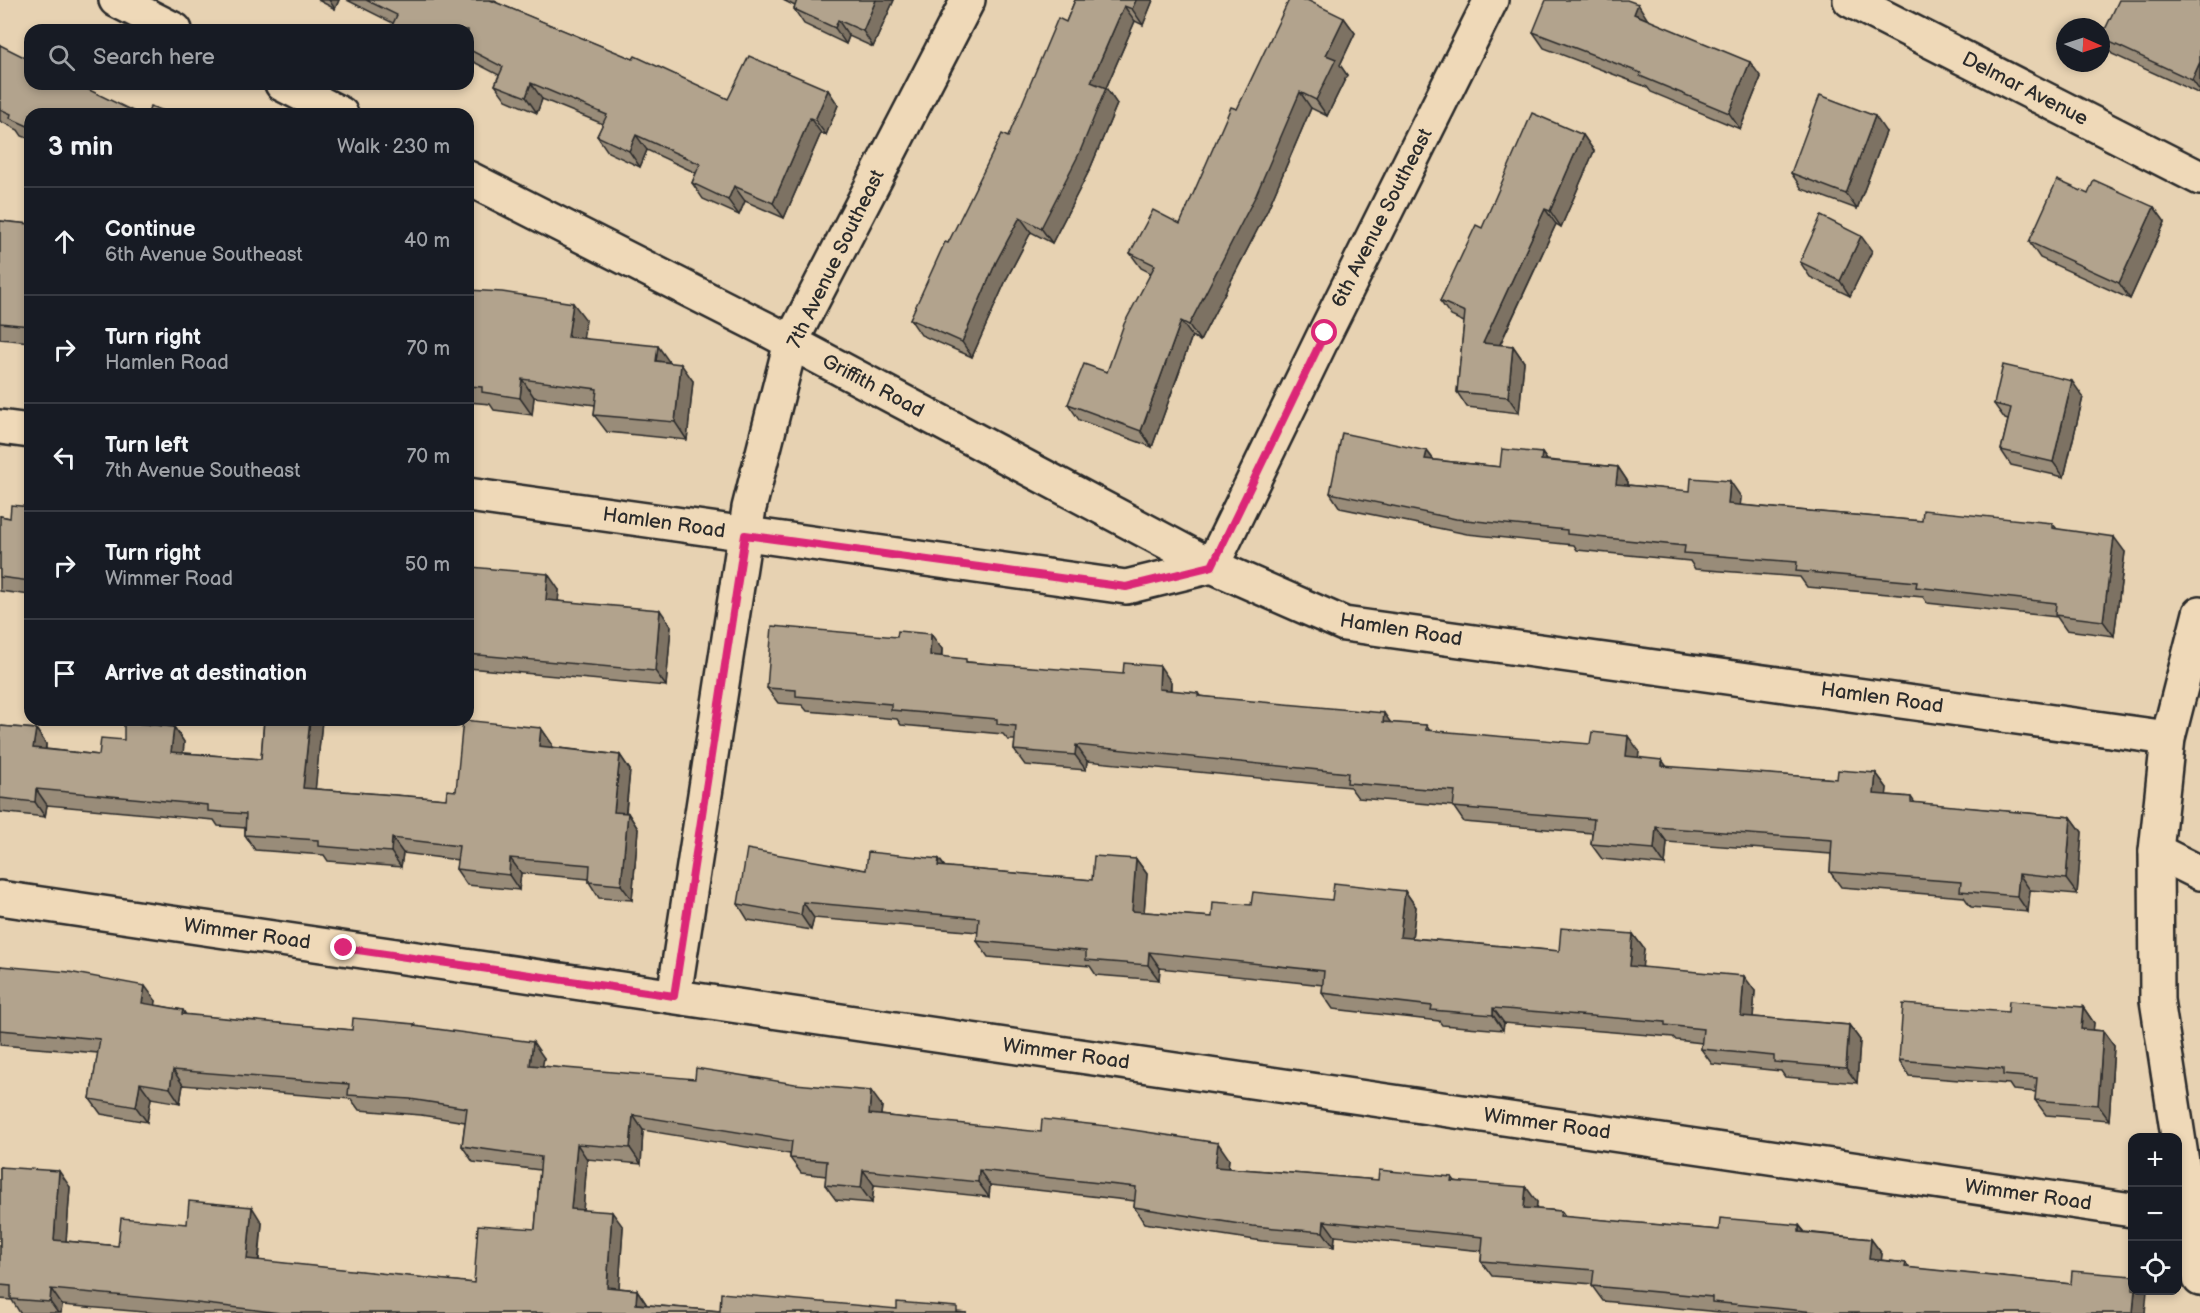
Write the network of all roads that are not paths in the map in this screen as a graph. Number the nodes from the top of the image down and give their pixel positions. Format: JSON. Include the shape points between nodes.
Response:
{"nodes":[{"id":1,"x":116,"y":0,"type":"edge"},
{"id":2,"x":968,"y":0,"type":"edge"},
{"id":3,"x":1491,"y":0,"type":"edge"},
{"id":4,"x":1850,"y":0,"type":"edge"},
{"id":5,"x":163,"y":24,"type":"edge"},
{"id":6,"x":294,"y":90,"type":"edge"},
{"id":7,"x":329,"y":108,"type":"edge"},
{"id":8,"x":2200,"y":178,"type":"edge"},
{"id":9,"x":474,"y":181,"type":"edge"},
{"id":10,"x":791,"y":342,"type":"junction"},
{"id":11,"x":0,"y":427,"type":"edge"},
{"id":12,"x":24,"y":430,"type":"edge"},
{"id":13,"x":474,"y":496,"type":"edge"},
{"id":14,"x":745,"y":535,"type":"junction"},
{"id":15,"x":1212,"y":566,"type":"junction"},
{"id":16,"x":2200,"y":614,"type":"edge"},
{"id":17,"x":2168,"y":738,"type":"junction"},
{"id":18,"x":2156,"y":851,"type":"junction"},
{"id":19,"x":2200,"y":873,"type":"edge"},
{"id":20,"x":0,"y":898,"type":"edge"},
{"id":21,"x":674,"y":996,"type":"junction"},
{"id":22,"x":2128,"y":1209,"type":"edge"},
{"id":23,"x":2184,"y":1217,"type":"edge"},
{"id":24,"x":2200,"y":1279,"type":"edge"}],
"edges":[{"from":1,"to":5,"type":"street"},
{"from":2,"to":10,"type":"street","name":"7th Avenue Southeast"},
{"from":3,"to":15,"type":"street","name":"6th Avenue Southeast"},
{"from":4,"to":8,"type":"street","name":"Delmar Avenue"},
{"from":6,"to":7,"type":"street"},
{"from":9,"to":10,"type":"street","name":"Griffith Road"},
{"from":10,"to":14,"type":"street","name":"7th Avenue Southeast"},
{"from":10,"to":15,"type":"street","name":"Griffith Road"},
{"from":11,"to":12,"type":"street"},
{"from":13,"to":14,"type":"street","name":"Hamlen Road"},
{"from":14,"to":15,"type":"street","name":"Hamlen Road","via":[[1126,587]]},
{"from":14,"to":21,"type":"street","name":"7th Avenue Southeast"},
{"from":15,"to":17,"type":"street","name":"Hamlen Road","via":[[1344,624]]},
{"from":16,"to":17,"type":"street"},
{"from":17,"to":18,"type":"street"},
{"from":18,"to":19,"type":"street"},
{"from":18,"to":23,"type":"street","via":[[2157,1000]]},
{"from":20,"to":21,"type":"street","name":"Wimmer Road"},
{"from":21,"to":22,"type":"street","name":"Wimmer Road"},
{"from":23,"to":24,"type":"street"}]}
